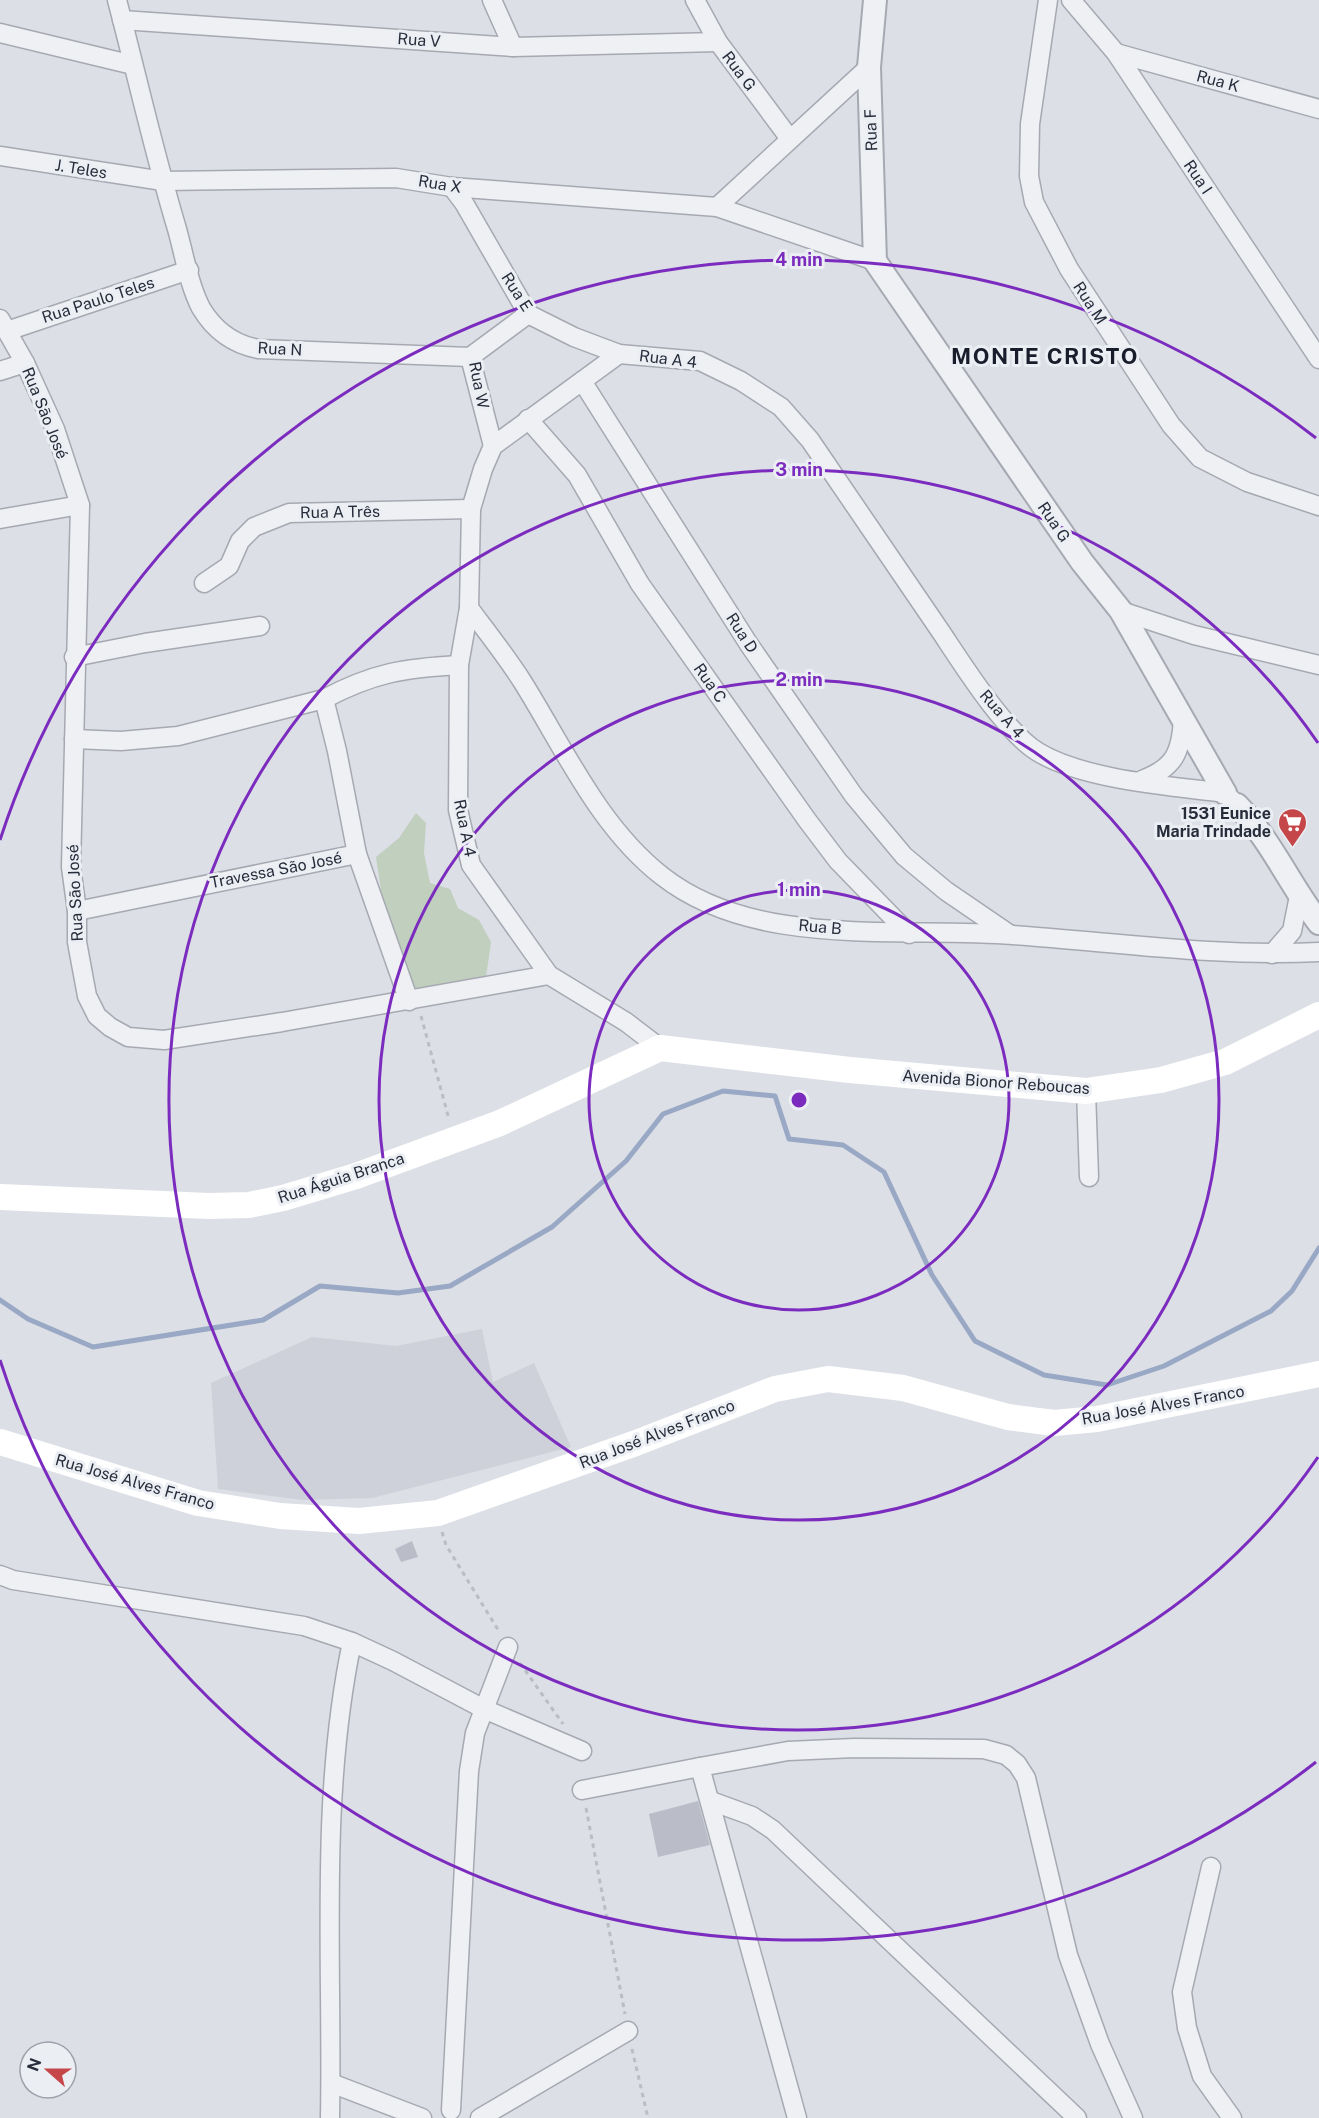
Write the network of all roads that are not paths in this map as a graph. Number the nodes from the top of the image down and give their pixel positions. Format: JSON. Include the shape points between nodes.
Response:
{"nodes":[{"id":1,"x":117,"y":0,"type":"edge"},
{"id":2,"x":492,"y":0,"type":"edge"},
{"id":3,"x":695,"y":0,"type":"edge"},
{"id":4,"x":875,"y":0,"type":"edge"},
{"id":5,"x":1048,"y":0,"type":"edge"},
{"id":6,"x":1071,"y":0,"type":"edge"},
{"id":7,"x":122,"y":20,"type":"junction"},
{"id":8,"x":0,"y":33,"type":"edge"},
{"id":9,"x":717,"y":42,"type":"junction"},
{"id":10,"x":513,"y":47,"type":"junction"},
{"id":11,"x":1116,"y":53,"type":"junction"},
{"id":12,"x":133,"y":65,"type":"junction"},
{"id":13,"x":869,"y":67,"type":"junction"},
{"id":14,"x":1319,"y":109,"type":"edge"},
{"id":15,"x":789,"y":139,"type":"junction"},
{"id":16,"x":0,"y":156,"type":"edge"},
{"id":17,"x":163,"y":182,"type":"junction"},
{"id":18,"x":452,"y":188,"type":"junction"},
{"id":19,"x":717,"y":207,"type":"junction"},
{"id":20,"x":875,"y":261,"type":"junction"},
{"id":21,"x":189,"y":270,"type":"junction"},
{"id":22,"x":528,"y":314,"type":"junction"},
{"id":23,"x":4,"y":325,"type":"edge"},
{"id":24,"x":619,"y":354,"type":"junction"},
{"id":25,"x":470,"y":357,"type":"junction"},
{"id":26,"x":1319,"y":359,"type":"edge"},
{"id":27,"x":25,"y":363,"type":"junction"},
{"id":28,"x":0,"y":371,"type":"edge"},
{"id":29,"x":582,"y":381,"type":"junction"},
{"id":30,"x":528,"y":419,"type":"junction"},
{"id":31,"x":493,"y":446,"type":"junction"},
{"id":32,"x":80,"y":505,"type":"junction"},
{"id":33,"x":1319,"y":506,"type":"edge"},
{"id":34,"x":471,"y":509,"type":"junction"},
{"id":35,"x":0,"y":519,"type":"edge"},
{"id":36,"x":204,"y":583,"type":"dead end"},
{"id":37,"x":469,"y":608,"type":"junction"},
{"id":38,"x":1121,"y":611,"type":"junction"},
{"id":39,"x":260,"y":626,"type":"dead end"},
{"id":40,"x":74,"y":657,"type":"junction"},
{"id":41,"x":459,"y":665,"type":"junction"},
{"id":42,"x":1319,"y":665,"type":"edge"},
{"id":43,"x":324,"y":699,"type":"junction"},
{"id":44,"x":1183,"y":719,"type":"junction"},
{"id":45,"x":74,"y":739,"type":"junction"},
{"id":46,"x":1140,"y":781,"type":"junction"},
{"id":47,"x":1231,"y":799,"type":"junction"},
{"id":48,"x":357,"y":854,"type":"junction"},
{"id":49,"x":1299,"y":896,"type":"junction"},
{"id":50,"x":77,"y":911,"type":"junction"},
{"id":51,"x":1319,"y":923,"type":"edge"},
{"id":52,"x":909,"y":934,"type":"junction"},
{"id":53,"x":1008,"y":934,"type":"junction"},
{"id":54,"x":1319,"y":952,"type":"edge"},
{"id":55,"x":1272,"y":954,"type":"junction"},
{"id":56,"x":549,"y":975,"type":"junction"},
{"id":57,"x":413,"y":1000,"type":"junction"},
{"id":58,"x":1319,"y":1015,"type":"edge"},
{"id":59,"x":660,"y":1048,"type":"junction"},
{"id":60,"x":1086,"y":1091,"type":"junction"},
{"id":61,"x":1089,"y":1178,"type":"dead end"},
{"id":62,"x":0,"y":1197,"type":"edge"},
{"id":63,"x":1319,"y":1374,"type":"edge"},
{"id":64,"x":0,"y":1442,"type":"edge"},
{"id":65,"x":0,"y":1575,"type":"edge"},
{"id":66,"x":352,"y":1642,"type":"junction"},
{"id":67,"x":508,"y":1647,"type":"road end"},
{"id":68,"x":484,"y":1709,"type":"junction"},
{"id":69,"x":582,"y":1751,"type":"road end"},
{"id":70,"x":700,"y":1767,"type":"junction"},
{"id":71,"x":582,"y":1790,"type":"road end"},
{"id":72,"x":711,"y":1801,"type":"junction"},
{"id":73,"x":1210,"y":1867,"type":"dead end"},
{"id":74,"x":628,"y":2031,"type":"road end"},
{"id":75,"x":331,"y":2083,"type":"junction"},
{"id":76,"x":451,"y":2110,"type":"dead end"},
{"id":77,"x":330,"y":2118,"type":"edge"},
{"id":78,"x":422,"y":2118,"type":"edge"},
{"id":79,"x":480,"y":2118,"type":"edge"},
{"id":80,"x":797,"y":2118,"type":"edge"},
{"id":81,"x":1077,"y":2118,"type":"edge"},
{"id":82,"x":1133,"y":2118,"type":"edge"},
{"id":83,"x":1232,"y":2118,"type":"edge"}],
"edges":[{"from":1,"to":7,"type":"street","name":"Rua N"},
{"from":2,"to":10,"type":"street"},
{"from":3,"to":9,"type":"street","name":"Rua G"},
{"from":4,"to":13,"type":"street","name":"Rua F"},
{"from":5,"to":33,"type":"street","name":"Rua M","via":[[1030,124],[1029,176],[1034,202],[1069,270],[1171,425],[1200,458],[1248,482]]},
{"from":6,"to":11,"type":"street","name":"Rua I"},
{"from":7,"to":10,"type":"street","name":"Rua V"},
{"from":7,"to":12,"type":"street","name":"Rua N"},
{"from":8,"to":12,"type":"street"},
{"from":9,"to":10,"type":"street","name":"Rua V"},
{"from":9,"to":15,"type":"street","name":"Rua G"},
{"from":11,"to":14,"type":"street","name":"Rua K"},
{"from":11,"to":26,"type":"street","name":"Rua I"},
{"from":12,"to":17,"type":"street","name":"Rua N"},
{"from":13,"to":15,"type":"street"},
{"from":13,"to":20,"type":"street","name":"Rua F"},
{"from":15,"to":19,"type":"street"},
{"from":16,"to":17,"type":"street","name":"J. Teles"},
{"from":17,"to":18,"type":"street","name":"Rua X","via":[[396,178]]},
{"from":17,"to":21,"type":"street","name":"Rua N"},
{"from":18,"to":19,"type":"street","name":"Rua X"},
{"from":18,"to":22,"type":"street","name":"Rua E"},
{"from":19,"to":20,"type":"street","name":"Rua X"},
{"from":20,"to":38,"type":"street","name":"Rua G","via":[[1082,562]]},
{"from":21,"to":23,"type":"street","name":"Rua Paulo Teles"},
{"from":21,"to":25,"type":"street","name":"Rua N","via":[[200,306],[217,329],[245,346]]},
{"from":22,"to":24,"type":"street","name":"Rua E","via":[[574,338]]},
{"from":22,"to":25,"type":"street","name":"Rua W"},
{"from":23,"to":27,"type":"street","name":"Rua São José"},
{"from":24,"to":29,"type":"street","name":"Rua A 4"},
{"from":24,"to":46,"type":"street","name":"Rua A 4","via":[[700,362],[781,406],[810,440],[978,687],[1022,739],[1053,760]]},
{"from":25,"to":31,"type":"street","name":"Rua W"},
{"from":27,"to":28,"type":"street"},
{"from":27,"to":32,"type":"street","name":"Rua São José","via":[[55,429]]},
{"from":29,"to":30,"type":"street","name":"Rua A 4"},
{"from":29,"to":53,"type":"street","name":"Rua D","via":[[748,643],[854,796],[904,856]]},
{"from":30,"to":31,"type":"street","name":"Rua A 4"},
{"from":30,"to":52,"type":"street","name":"Rua C","via":[[578,475],[640,584],[807,820],[838,861]]},
{"from":31,"to":34,"type":"street","name":"Rua A 4"},
{"from":32,"to":35,"type":"street"},
{"from":32,"to":40,"type":"street","name":"Rua São José"},
{"from":34,"to":36,"type":"street","name":"Rua A Três","via":[[289,513],[254,527],[240,541],[229,566]]},
{"from":34,"to":37,"type":"street","name":"Rua A 4"},
{"from":37,"to":41,"type":"street","name":"Rua A 4"},
{"from":37,"to":52,"type":"street","name":"Rua B","via":[[520,679],[595,801],[623,838],[662,876],[720,908],[764,920],[800,927]]},
{"from":38,"to":42,"type":"street","via":[[1194,635]]},
{"from":38,"to":44,"type":"street","name":"Rua G"},
{"from":39,"to":40,"type":"street"},
{"from":40,"to":45,"type":"street","name":"Rua São José"},
{"from":41,"to":43,"type":"street","via":[[384,673]]},
{"from":41,"to":56,"type":"street","name":"Rua A 4","via":[[458,810],[471,865]]},
{"from":43,"to":45,"type":"street","via":[[178,736],[121,741]]},
{"from":43,"to":48,"type":"street"},
{"from":44,"to":46,"type":"street","via":[[1182,739],[1175,757],[1162,772]]},
{"from":44,"to":47,"type":"street","name":"Rua G"},
{"from":45,"to":50,"type":"street","name":"Rua São José","via":[[71,867]]},
{"from":46,"to":47,"type":"street","name":"Rua A 4"},
{"from":47,"to":49,"type":"street","name":"Rua G","via":[[1274,852]]},
{"from":48,"to":50,"type":"street","name":"Travessa São José"},
{"from":48,"to":57,"type":"street","name":"Travessa São José"},
{"from":49,"to":51,"type":"street","name":"Rua G"},
{"from":49,"to":55,"type":"street","via":[[1292,931]]},
{"from":50,"to":57,"type":"street","name":"Rua São José","via":[[76,942],[87,996],[97,1016],[128,1037],[164,1040]]},
{"from":52,"to":53,"type":"street","name":"Rua B"},
{"from":53,"to":55,"type":"street","name":"Rua B"},
{"from":54,"to":55,"type":"street","name":"Rua B"},
{"from":56,"to":57,"type":"street","name":"Rua São José"},
{"from":56,"to":59,"type":"street"},
{"from":58,"to":60,"type":"main road","name":"Avenida Bionor Reboucas","via":[[1225,1062],[1161,1080]]},
{"from":59,"to":60,"type":"main road","name":"Avenida Bionor Reboucas"},
{"from":59,"to":62,"type":"main road","name":"Rua Águia Branca","via":[[500,1123],[356,1176],[283,1198],[249,1205],[137,1205]]},
{"from":60,"to":61,"type":"street"},
{"from":63,"to":64,"type":"main road","name":"Rua José Alves Franco","via":[[1155,1409],[1054,1423],[1008,1417],[903,1388],[828,1379],[775,1389],[438,1513],[359,1521],[280,1516],[198,1503]]},
{"from":65,"to":66,"type":"street","via":[[304,1626]]},
{"from":66,"to":68,"type":"street"},
{"from":66,"to":75,"type":"street","via":[[335,1742],[328,1864]]},
{"from":67,"to":68,"type":"street"},
{"from":68,"to":69,"type":"street"},
{"from":68,"to":76,"type":"street","via":[[475,1733],[469,1771]]},
{"from":70,"to":71,"type":"street"},
{"from":70,"to":72,"type":"street"},
{"from":70,"to":82,"type":"street","via":[[788,1751],[854,1748],[984,1749],[1006,1755],[1026,1778],[1068,1955],[1100,2044]]},
{"from":72,"to":80,"type":"street"},
{"from":72,"to":81,"type":"street","via":[[752,1816],[797,1851]]},
{"from":73,"to":83,"type":"street","via":[[1182,1992],[1187,2028],[1202,2076]]},
{"from":74,"to":79,"type":"street"},
{"from":75,"to":77,"type":"street"},
{"from":75,"to":78,"type":"street"}]}
